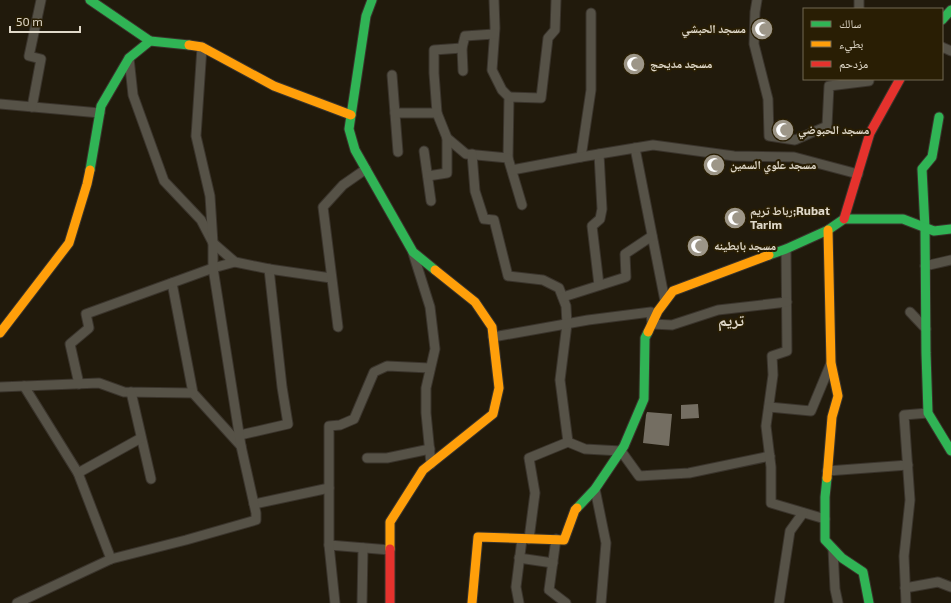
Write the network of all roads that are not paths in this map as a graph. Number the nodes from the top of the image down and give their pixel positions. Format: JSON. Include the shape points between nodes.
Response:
{"nodes":[{"id":1,"x":41,"y":0,"type":"edge"},
{"id":2,"x":90,"y":0,"type":"edge"},
{"id":3,"x":372,"y":0,"type":"edge"},
{"id":4,"x":494,"y":0,"type":"edge"},
{"id":5,"x":556,"y":0,"type":"edge"},
{"id":6,"x":757,"y":0,"type":"edge"},
{"id":7,"x":951,"y":10,"type":"edge"},
{"id":8,"x":591,"y":13,"type":"dead end"},
{"id":9,"x":943,"y":19,"type":"edge"},
{"id":10,"x":494,"y":34,"type":"junction"},
{"id":11,"x":150,"y":41,"type":"junction"},
{"id":12,"x":202,"y":47,"type":"junction"},
{"id":13,"x":462,"y":48,"type":"junction"},
{"id":14,"x":129,"y":58,"type":"junction"},
{"id":15,"x":464,"y":71,"type":"dead end"},
{"id":16,"x":392,"y":75,"type":"dead end"},
{"id":17,"x":868,"y":80,"type":"edge"},
{"id":18,"x":899,"y":80,"type":"edge"},
{"id":19,"x":509,"y":97,"type":"junction"},
{"id":20,"x":0,"y":104,"type":"edge"},
{"id":21,"x":32,"y":107,"type":"junction"},
{"id":22,"x":100,"y":113,"type":"junction"},
{"id":23,"x":395,"y":113,"type":"junction"},
{"id":24,"x":437,"y":113,"type":"junction"},
{"id":25,"x":351,"y":115,"type":"junction"},
{"id":26,"x":939,"y":117,"type":"dead end"},
{"id":27,"x":447,"y":138,"type":"junction"},
{"id":28,"x":636,"y":148,"type":"junction"},
{"id":29,"x":424,"y":151,"type":"dead end"},
{"id":30,"x":398,"y":152,"type":"dead end"},
{"id":31,"x":472,"y":154,"type":"junction"},
{"id":32,"x":599,"y":154,"type":"junction"},
{"id":33,"x":581,"y":157,"type":"junction"},
{"id":34,"x":508,"y":158,"type":"junction"},
{"id":35,"x":366,"y":169,"type":"junction"},
{"id":36,"x":512,"y":170,"type":"junction"},
{"id":37,"x":858,"y":174,"type":"junction"},
{"id":38,"x":428,"y":176,"type":"junction"},
{"id":39,"x":431,"y":201,"type":"dead end"},
{"id":40,"x":522,"y":205,"type":"dead end"},
{"id":41,"x":844,"y":219,"type":"junction"},
{"id":42,"x":925,"y":228,"type":"junction"},
{"id":43,"x":951,"y":229,"type":"edge"},
{"id":44,"x":828,"y":230,"type":"junction"},
{"id":45,"x":652,"y":236,"type":"junction"},
{"id":46,"x":213,"y":243,"type":"junction"},
{"id":47,"x":786,"y":249,"type":"junction"},
{"id":48,"x":413,"y":252,"type":"junction"},
{"id":49,"x":951,"y":260,"type":"edge"},
{"id":50,"x":235,"y":262,"type":"junction"},
{"id":51,"x":925,"y":266,"type":"junction"},
{"id":52,"x":212,"y":268,"type":"junction"},
{"id":53,"x":269,"y":269,"type":"junction"},
{"id":54,"x":331,"y":278,"type":"junction"},
{"id":55,"x":172,"y":283,"type":"junction"},
{"id":56,"x":599,"y":285,"type":"junction"},
{"id":57,"x":563,"y":297,"type":"junction"},
{"id":58,"x":665,"y":301,"type":"junction"},
{"id":59,"x":786,"y":302,"type":"junction"},
{"id":60,"x":910,"y":312,"type":"dead end"},
{"id":61,"x":567,"y":324,"type":"junction"},
{"id":62,"x":652,"y":324,"type":"junction"},
{"id":63,"x":338,"y":327,"type":"dead end"},
{"id":64,"x":926,"y":330,"type":"junction"},
{"id":65,"x":0,"y":333,"type":"edge"},
{"id":66,"x":493,"y":336,"type":"junction"},
{"id":67,"x":831,"y":364,"type":"junction"},
{"id":68,"x":430,"y":368,"type":"junction"},
{"id":69,"x":79,"y":384,"type":"junction"},
{"id":70,"x":24,"y":386,"type":"junction"},
{"id":71,"x":0,"y":387,"type":"edge"},
{"id":72,"x":132,"y":392,"type":"junction"},
{"id":73,"x":193,"y":392,"type":"junction"},
{"id":74,"x":769,"y":407,"type":"junction"},
{"id":75,"x":928,"y":413,"type":"junction"},
{"id":76,"x":240,"y":435,"type":"junction"},
{"id":77,"x":141,"y":438,"type":"junction"},
{"id":78,"x":568,"y":442,"type":"junction"},
{"id":79,"x":242,"y":446,"type":"junction"},
{"id":80,"x":430,"y":448,"type":"junction"},
{"id":81,"x":621,"y":451,"type":"junction"},
{"id":82,"x":951,"y":452,"type":"edge"},
{"id":83,"x":770,"y":456,"type":"junction"},
{"id":84,"x":367,"y":458,"type":"dead end"},
{"id":85,"x":431,"y":464,"type":"junction"},
{"id":86,"x":908,"y":465,"type":"junction"},
{"id":87,"x":827,"y":471,"type":"junction"},
{"id":88,"x":78,"y":472,"type":"junction"},
{"id":89,"x":151,"y":479,"type":"dead end"},
{"id":90,"x":329,"y":488,"type":"junction"},
{"id":91,"x":595,"y":489,"type":"junction"},
{"id":92,"x":254,"y":504,"type":"junction"},
{"id":93,"x":803,"y":513,"type":"junction"},
{"id":94,"x":825,"y":519,"type":"junction"},
{"id":95,"x":525,"y":539,"type":"junction"},
{"id":96,"x":556,"y":540,"type":"junction"},
{"id":97,"x":330,"y":545,"type":"junction"},
{"id":98,"x":363,"y":548,"type":"junction"},
{"id":99,"x":834,"y":549,"type":"junction"},
{"id":100,"x":390,"y":550,"type":"junction"},
{"id":101,"x":519,"y":558,"type":"junction"},
{"id":102,"x":111,"y":559,"type":"junction"},
{"id":103,"x":553,"y":563,"type":"junction"},
{"id":104,"x":951,"y":587,"type":"edge"},
{"id":105,"x":905,"y":588,"type":"junction"},
{"id":106,"x":18,"y":603,"type":"edge"},
{"id":107,"x":335,"y":603,"type":"edge"},
{"id":108,"x":362,"y":603,"type":"edge"},
{"id":109,"x":390,"y":603,"type":"edge"},
{"id":110,"x":472,"y":603,"type":"edge"},
{"id":111,"x":519,"y":603,"type":"edge"},
{"id":112,"x":566,"y":603,"type":"edge"},
{"id":113,"x":601,"y":603,"type":"edge"},
{"id":114,"x":779,"y":603,"type":"edge"},
{"id":115,"x":838,"y":603,"type":"edge"},
{"id":116,"x":869,"y":603,"type":"edge"},
{"id":117,"x":906,"y":603,"type":"edge"}],
"edges":[{"from":1,"to":21,"type":"street","via":[[29,56],[40,59]]},
{"from":2,"to":11,"type":"street"},
{"from":3,"to":25,"type":"street","via":[[366,16]]},
{"from":4,"to":10,"type":"street"},
{"from":5,"to":19,"type":"street","via":[[555,30],[548,38],[541,98]]},
{"from":6,"to":17,"type":"street","via":[[754,44],[768,99],[769,136],[795,140],[827,126],[829,86]]},
{"from":7,"to":9,"type":"street"},
{"from":8,"to":33,"type":"street","via":[[592,90]]},
{"from":10,"to":13,"type":"street","via":[[465,36]]},
{"from":10,"to":19,"type":"street","via":[[492,70],[502,90]]},
{"from":11,"to":12,"type":"street"},
{"from":11,"to":14,"type":"street"},
{"from":12,"to":25,"type":"street","via":[[274,86]]},
{"from":12,"to":46,"type":"street","via":[[196,136],[210,196]]},
{"from":13,"to":15,"type":"street"},
{"from":13,"to":24,"type":"street","via":[[434,50]]},
{"from":14,"to":22,"type":"street","via":[[101,106]]},
{"from":14,"to":46,"type":"street","via":[[133,95],[164,182],[201,220]]},
{"from":16,"to":23,"type":"street"},
{"from":18,"to":37,"type":"street","via":[[870,134]]},
{"from":19,"to":34,"type":"street"},
{"from":20,"to":21,"type":"street"},
{"from":21,"to":22,"type":"street"},
{"from":22,"to":65,"type":"street","via":[[87,184],[69,243]]},
{"from":23,"to":24,"type":"street"},
{"from":23,"to":30,"type":"street"},
{"from":24,"to":27,"type":"street"},
{"from":25,"to":35,"type":"street","via":[[349,129],[355,150]]},
{"from":26,"to":42,"type":"street","via":[[932,157],[922,169]]},
{"from":27,"to":31,"type":"street","via":[[466,154]]},
{"from":27,"to":38,"type":"street","via":[[447,174]]},
{"from":28,"to":32,"type":"street"},
{"from":28,"to":37,"type":"street","via":[[653,145],[734,156],[794,157]]},
{"from":28,"to":45,"type":"street"},
{"from":29,"to":38,"type":"street"},
{"from":31,"to":34,"type":"street"},
{"from":31,"to":57,"type":"street","via":[[475,191],[484,219],[494,220],[508,276],[543,280],[559,288]]},
{"from":32,"to":33,"type":"street"},
{"from":32,"to":56,"type":"street","via":[[602,209],[600,219],[592,226]]},
{"from":33,"to":36,"type":"street"},
{"from":34,"to":36,"type":"street"},
{"from":35,"to":48,"type":"street"},
{"from":35,"to":54,"type":"street","via":[[343,186],[322,207]]},
{"from":36,"to":40,"type":"street"},
{"from":37,"to":41,"type":"street"},
{"from":38,"to":39,"type":"street"},
{"from":41,"to":42,"type":"street","via":[[902,219]]},
{"from":41,"to":44,"type":"street"},
{"from":42,"to":43,"type":"street","via":[[934,231]]},
{"from":42,"to":51,"type":"street"},
{"from":44,"to":47,"type":"street"},
{"from":44,"to":67,"type":"street"},
{"from":45,"to":56,"type":"street","via":[[625,254],[626,277]]},
{"from":45,"to":58,"type":"street"},
{"from":46,"to":50,"type":"street"},
{"from":46,"to":52,"type":"street"},
{"from":47,"to":58,"type":"street","via":[[673,291]]},
{"from":47,"to":59,"type":"street"},
{"from":48,"to":66,"type":"street","via":[[475,302],[492,328]]},
{"from":48,"to":68,"type":"street","via":[[430,307],[435,349]]},
{"from":49,"to":51,"type":"street"},
{"from":50,"to":52,"type":"street"},
{"from":50,"to":53,"type":"street"},
{"from":51,"to":64,"type":"street"},
{"from":52,"to":55,"type":"street"},
{"from":52,"to":76,"type":"street"},
{"from":53,"to":54,"type":"street"},
{"from":53,"to":76,"type":"street","via":[[288,424]]},
{"from":54,"to":63,"type":"street"},
{"from":55,"to":69,"type":"street","via":[[86,314],[89,328],[70,344]]},
{"from":55,"to":73,"type":"street"},
{"from":56,"to":57,"type":"street"},
{"from":57,"to":61,"type":"street"},
{"from":58,"to":62,"type":"street"},
{"from":59,"to":62,"type":"street","via":[[718,310],[672,325]]},
{"from":59,"to":74,"type":"street","via":[[787,351],[772,356],[773,375]]},
{"from":60,"to":64,"type":"street"},
{"from":61,"to":62,"type":"street","via":[[650,312]]},
{"from":61,"to":66,"type":"street"},
{"from":61,"to":78,"type":"street","via":[[560,380]]},
{"from":62,"to":81,"type":"street","via":[[645,338],[644,399]]},
{"from":64,"to":75,"type":"street"},
{"from":66,"to":85,"type":"street","via":[[499,388],[492,414]]},
{"from":67,"to":74,"type":"street","via":[[811,411]]},
{"from":67,"to":87,"type":"street","via":[[838,396],[832,417]]},
{"from":68,"to":80,"type":"street","via":[[426,388]]},
{"from":68,"to":90,"type":"street","via":[[387,366],[374,372],[354,419],[340,426],[329,426]]},
{"from":69,"to":70,"type":"street"},
{"from":69,"to":72,"type":"street","via":[[99,383],[124,392]]},
{"from":70,"to":71,"type":"street"},
{"from":70,"to":88,"type":"street"},
{"from":72,"to":73,"type":"street"},
{"from":72,"to":77,"type":"street"},
{"from":73,"to":79,"type":"street"},
{"from":74,"to":83,"type":"street","via":[[766,426]]},
{"from":75,"to":82,"type":"street"},
{"from":75,"to":86,"type":"street","via":[[904,415]]},
{"from":76,"to":79,"type":"street"},
{"from":77,"to":88,"type":"street"},
{"from":77,"to":89,"type":"street"},
{"from":78,"to":81,"type":"street","via":[[585,449]]},
{"from":78,"to":95,"type":"street","via":[[529,458],[535,493]]},
{"from":79,"to":92,"type":"street"},
{"from":80,"to":84,"type":"street","via":[[387,458]]},
{"from":80,"to":85,"type":"street"},
{"from":81,"to":83,"type":"street","via":[[639,476],[689,473]]},
{"from":81,"to":91,"type":"street"},
{"from":83,"to":93,"type":"street","via":[[771,503]]},
{"from":85,"to":100,"type":"street","via":[[423,470],[390,522]]},
{"from":86,"to":87,"type":"street"},
{"from":86,"to":105,"type":"street","via":[[910,500],[904,556]]},
{"from":87,"to":94,"type":"street"},
{"from":88,"to":102,"type":"street"},
{"from":90,"to":92,"type":"street"},
{"from":90,"to":97,"type":"street"},
{"from":91,"to":96,"type":"street","via":[[575,510],[564,540]]},
{"from":91,"to":113,"type":"street","via":[[606,543]]},
{"from":92,"to":102,"type":"street","via":[[256,520]]},
{"from":93,"to":94,"type":"street"},
{"from":93,"to":114,"type":"street","via":[[790,531]]},
{"from":94,"to":99,"type":"street","via":[[825,540]]},
{"from":95,"to":96,"type":"street"},
{"from":95,"to":101,"type":"street"},
{"from":95,"to":110,"type":"street","via":[[478,537]]},
{"from":96,"to":103,"type":"street"},
{"from":97,"to":98,"type":"street"},
{"from":97,"to":107,"type":"street"},
{"from":98,"to":100,"type":"street"},
{"from":98,"to":108,"type":"street"},
{"from":99,"to":115,"type":"street"},
{"from":99,"to":116,"type":"street","via":[[842,558],[863,572]]},
{"from":100,"to":109,"type":"street"},
{"from":101,"to":103,"type":"street"},
{"from":101,"to":111,"type":"street","via":[[516,587]]},
{"from":102,"to":106,"type":"street"},
{"from":103,"to":112,"type":"street","via":[[550,590]]},
{"from":104,"to":105,"type":"street","via":[[938,582]]},
{"from":105,"to":117,"type":"street"}]}
